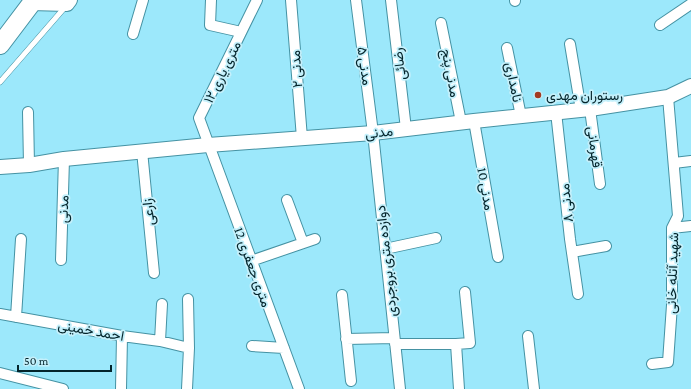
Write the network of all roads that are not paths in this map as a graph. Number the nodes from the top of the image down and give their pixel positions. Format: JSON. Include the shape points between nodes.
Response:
{"nodes":[{"id":1,"x":143,"y":0,"type":"edge"},
{"id":2,"x":211,"y":0,"type":"edge"},
{"id":3,"x":257,"y":0,"type":"edge"},
{"id":4,"x":291,"y":0,"type":"edge"},
{"id":5,"x":356,"y":0,"type":"edge"},
{"id":6,"x":391,"y":0,"type":"edge"},
{"id":7,"x":33,"y":1,"type":"edge"},
{"id":8,"x":69,"y":2,"type":"edge"},
{"id":9,"x":691,"y":4,"type":"edge"},
{"id":10,"x":441,"y":23,"type":"dead end"},
{"id":11,"x":660,"y":25,"type":"dead end"},
{"id":12,"x":241,"y":32,"type":"junction"},
{"id":13,"x":133,"y":34,"type":"dead end"},
{"id":14,"x":570,"y":44,"type":"dead end"},
{"id":15,"x":0,"y":45,"type":"edge"},
{"id":16,"x":507,"y":48,"type":"dead end"},
{"id":17,"x":0,"y":82,"type":"edge"},
{"id":18,"x":691,"y":86,"type":"edge"},
{"id":19,"x":668,"y":97,"type":"junction"},
{"id":20,"x":586,"y":109,"type":"junction"},
{"id":21,"x":28,"y":112,"type":"dead end"},
{"id":22,"x":556,"y":112,"type":"junction"},
{"id":23,"x":521,"y":116,"type":"junction"},
{"id":24,"x":467,"y":122,"type":"junction"},
{"id":25,"x":406,"y":129,"type":"junction"},
{"id":26,"x":374,"y":133,"type":"junction"},
{"id":27,"x":302,"y":138,"type":"junction"},
{"id":28,"x":208,"y":145,"type":"junction"},
{"id":29,"x":142,"y":151,"type":"junction"},
{"id":30,"x":64,"y":159,"type":"junction"},
{"id":31,"x":691,"y":162,"type":"edge"},
{"id":32,"x":674,"y":163,"type":"junction"},
{"id":33,"x":28,"y":165,"type":"junction"},
{"id":34,"x":0,"y":167,"type":"edge"},
{"id":35,"x":600,"y":184,"type":"dead end"},
{"id":36,"x":287,"y":200,"type":"dead end"},
{"id":37,"x":691,"y":226,"type":"edge"},
{"id":38,"x":672,"y":228,"type":"junction"},
{"id":39,"x":436,"y":238,"type":"dead end"},
{"id":40,"x":21,"y":239,"type":"dead end"},
{"id":41,"x":316,"y":239,"type":"dead end"},
{"id":42,"x":303,"y":243,"type":"junction"},
{"id":43,"x":606,"y":246,"type":"dead end"},
{"id":44,"x":385,"y":249,"type":"junction"},
{"id":45,"x":572,"y":252,"type":"junction"},
{"id":46,"x":498,"y":257,"type":"dead end"},
{"id":47,"x":61,"y":260,"type":"dead end"},
{"id":48,"x":251,"y":261,"type":"junction"},
{"id":49,"x":154,"y":273,"type":"dead end"},
{"id":50,"x":465,"y":292,"type":"dead end"},
{"id":51,"x":578,"y":294,"type":"dead end"},
{"id":52,"x":342,"y":295,"type":"dead end"},
{"id":53,"x":188,"y":299,"type":"dead end"},
{"id":54,"x":162,"y":304,"type":"dead end"},
{"id":55,"x":0,"y":314,"type":"edge"},
{"id":56,"x":16,"y":317,"type":"junction"},
{"id":57,"x":122,"y":336,"type":"junction"},
{"id":58,"x":528,"y":336,"type":"dead end"},
{"id":59,"x":346,"y":339,"type":"junction"},
{"id":60,"x":160,"y":341,"type":"junction"},
{"id":61,"x":395,"y":341,"type":"junction"},
{"id":62,"x":456,"y":344,"type":"junction"},
{"id":63,"x":252,"y":346,"type":"dead end"},
{"id":64,"x":189,"y":348,"type":"junction"},
{"id":65,"x":284,"y":348,"type":"junction"},
{"id":66,"x":652,"y":364,"type":"dead end"},
{"id":67,"x":0,"y":373,"type":"edge"},
{"id":68,"x":351,"y":381,"type":"dead end"},
{"id":69,"x":63,"y":389,"type":"edge"},
{"id":70,"x":121,"y":389,"type":"edge"},
{"id":71,"x":187,"y":389,"type":"edge"},
{"id":72,"x":299,"y":389,"type":"edge"},
{"id":73,"x":400,"y":389,"type":"edge"},
{"id":74,"x":459,"y":389,"type":"edge"},
{"id":75,"x":534,"y":389,"type":"edge"}],
"edges":[{"from":1,"to":13,"type":"street"},
{"from":2,"to":12,"type":"street","via":[[210,26]]},
{"from":3,"to":12,"type":"street","name":"۱۲ متری یاری"},
{"from":4,"to":27,"type":"street","name":"مدنی ۲"},
{"from":5,"to":26,"type":"street","name":"مدنی ۵"},
{"from":6,"to":25,"type":"street","name":"رضائی"},
{"from":7,"to":8,"type":"main road"},
{"from":7,"to":15,"type":"highway"},
{"from":8,"to":17,"type":"lane"},
{"from":9,"to":11,"type":"street"},
{"from":10,"to":24,"type":"street","name":"مدنی پنج"},
{"from":12,"to":28,"type":"street","name":"۱۲ متری یاری","via":[[199,118]]},
{"from":14,"to":20,"type":"street","name":"قهرمانی"},
{"from":16,"to":23,"type":"street","name":"نامداری"},
{"from":18,"to":19,"type":"main road","name":"مدنی"},
{"from":19,"to":20,"type":"main road","name":"مدنی"},
{"from":19,"to":32,"type":"street","name":"شهید آتله خانی"},
{"from":20,"to":22,"type":"main road","name":"مدنی"},
{"from":20,"to":35,"type":"street","name":"قهرمانی"},
{"from":21,"to":33,"type":"street"},
{"from":22,"to":23,"type":"main road","name":"مدنی"},
{"from":22,"to":45,"type":"street","name":"مدنی ۸"},
{"from":23,"to":24,"type":"main road","name":"مدنی"},
{"from":24,"to":25,"type":"main road","name":"مدنی"},
{"from":24,"to":46,"type":"street","name":"مدنی 10"},
{"from":25,"to":26,"type":"main road","name":"مدنی"},
{"from":26,"to":27,"type":"main road","name":"مدنی"},
{"from":26,"to":44,"type":"street","name":"دوازده متری بروجردی"},
{"from":27,"to":28,"type":"main road","name":"مدنی"},
{"from":28,"to":29,"type":"main road","name":"مدنی"},
{"from":28,"to":48,"type":"street","name":"12 متری جعفری"},
{"from":29,"to":30,"type":"main road","name":"مدنی"},
{"from":29,"to":49,"type":"street","name":"زارعی"},
{"from":30,"to":33,"type":"main road","name":"مدنی"},
{"from":30,"to":47,"type":"street","name":"مدنی"},
{"from":31,"to":32,"type":"street"},
{"from":32,"to":38,"type":"street","name":"شهید آتله خانی","via":[[678,216]]},
{"from":33,"to":34,"type":"main road","name":"مدنی"},
{"from":36,"to":42,"type":"street"},
{"from":37,"to":38,"type":"street"},
{"from":38,"to":66,"type":"street","name":"شهید آتله خانی","via":[[672,305],[668,362]]},
{"from":39,"to":44,"type":"street"},
{"from":40,"to":56,"type":"street"},
{"from":41,"to":42,"type":"street"},
{"from":42,"to":48,"type":"street"},
{"from":43,"to":45,"type":"street"},
{"from":44,"to":61,"type":"street","name":"دوازده متری بروجردی"},
{"from":45,"to":51,"type":"street","name":"مدنی ۸"},
{"from":48,"to":65,"type":"street","name":"12 متری جعفری"},
{"from":50,"to":62,"type":"street","via":[[470,343]]},
{"from":52,"to":59,"type":"street"},
{"from":53,"to":64,"type":"street"},
{"from":54,"to":60,"type":"street"},
{"from":55,"to":56,"type":"street","name":"احمد خمینی"},
{"from":56,"to":57,"type":"street","name":"احمد خمینی"},
{"from":57,"to":60,"type":"street","name":"احمد خمینی"},
{"from":57,"to":70,"type":"street"},
{"from":58,"to":75,"type":"street"},
{"from":59,"to":61,"type":"street"},
{"from":59,"to":68,"type":"street"},
{"from":60,"to":64,"type":"street","name":"احمد خمینی"},
{"from":61,"to":62,"type":"street"},
{"from":61,"to":73,"type":"street","name":"دوازده متری بروجردی"},
{"from":62,"to":74,"type":"street"},
{"from":63,"to":65,"type":"street"},
{"from":64,"to":71,"type":"street"},
{"from":65,"to":72,"type":"street","name":"12 متری جعفری"},
{"from":67,"to":69,"type":"street"}]}
